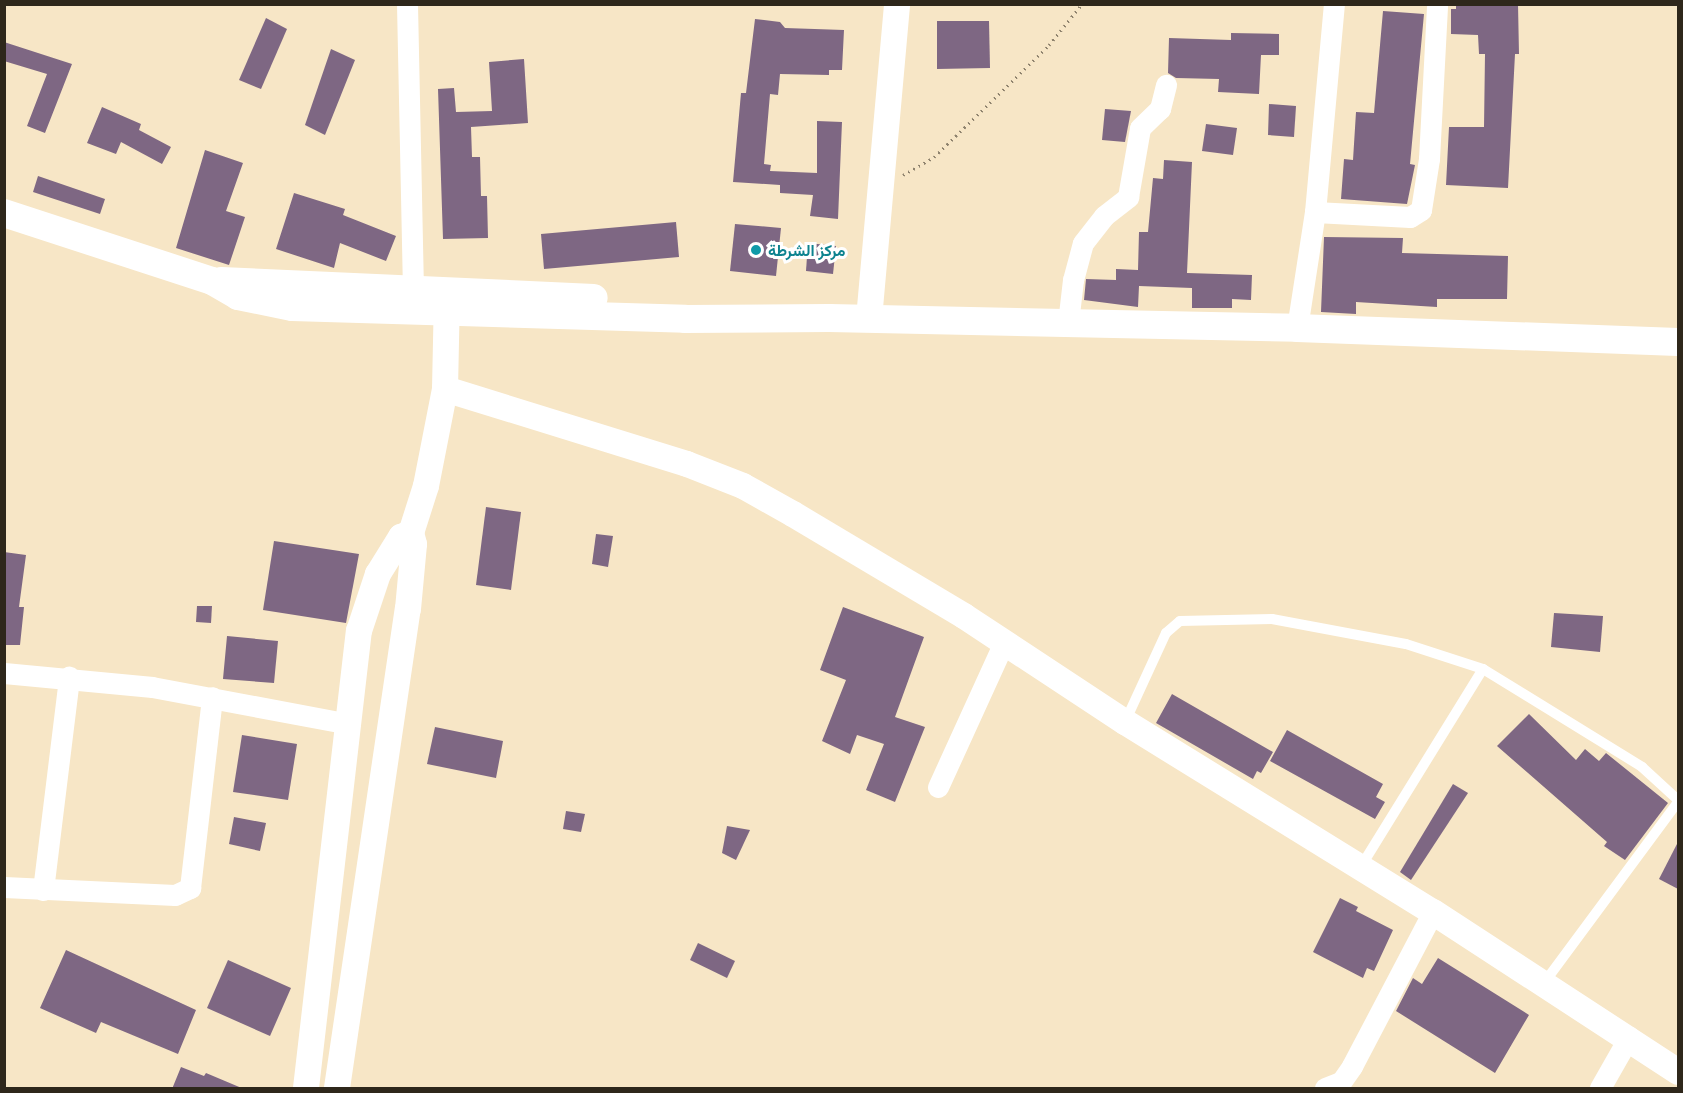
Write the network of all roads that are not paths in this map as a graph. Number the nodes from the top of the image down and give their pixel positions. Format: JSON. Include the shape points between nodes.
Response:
{"nodes":[{"id":1,"x":407,"y":4,"type":"edge"},
{"id":2,"x":897,"y":4,"type":"edge"},
{"id":3,"x":1334,"y":4,"type":"edge"},
{"id":4,"x":1437,"y":4,"type":"edge"},
{"id":5,"x":1166,"y":85,"type":"dead end"},
{"id":6,"x":1315,"y":212,"type":"junction"},
{"id":7,"x":4,"y":213,"type":"edge"},
{"id":8,"x":4,"y":224,"type":"edge"},
{"id":9,"x":212,"y":281,"type":"junction"},
{"id":10,"x":413,"y":288,"type":"junction"},
{"id":11,"x":447,"y":300,"type":"junction"},
{"id":12,"x":868,"y":319,"type":"junction"},
{"id":13,"x":1068,"y":323,"type":"junction"},
{"id":14,"x":1298,"y":328,"type":"junction"},
{"id":15,"x":1678,"y":342,"type":"edge"},
{"id":16,"x":445,"y":389,"type":"junction"},
{"id":17,"x":411,"y":533,"type":"junction"},
{"id":18,"x":1004,"y":642,"type":"junction"},
{"id":19,"x":1483,"y":669,"type":"junction"},
{"id":20,"x":4,"y":673,"type":"edge"},
{"id":21,"x":69,"y":677,"type":"junction"},
{"id":22,"x":212,"y":697,"type":"junction"},
{"id":23,"x":1125,"y":722,"type":"junction"},
{"id":24,"x":350,"y":724,"type":"junction"},
{"id":25,"x":938,"y":787,"type":"dead end"},
{"id":26,"x":1678,"y":801,"type":"edge"},
{"id":27,"x":1360,"y":867,"type":"junction"},
{"id":28,"x":4,"y":887,"type":"edge"},
{"id":29,"x":44,"y":890,"type":"junction"},
{"id":30,"x":1433,"y":912,"type":"junction"},
{"id":31,"x":1544,"y":983,"type":"junction"},
{"id":32,"x":1629,"y":1037,"type":"junction"},
{"id":33,"x":312,"y":1044,"type":"junction"},
{"id":34,"x":343,"y":1046,"type":"junction"},
{"id":35,"x":1676,"y":1066,"type":"edge"},
{"id":36,"x":306,"y":1089,"type":"edge"},
{"id":37,"x":337,"y":1089,"type":"edge"},
{"id":38,"x":1326,"y":1089,"type":"edge"},
{"id":39,"x":1600,"y":1089,"type":"edge"}],
"edges":[{"from":1,"to":10,"type":"street"},
{"from":2,"to":12,"type":"street"},
{"from":3,"to":6,"type":"street"},
{"from":4,"to":6,"type":"street","via":[[1429,159],[1421,210],[1410,217]]},
{"from":5,"to":13,"type":"street","via":[[1160,109],[1140,128],[1128,197],[1104,216],[1083,243],[1073,279]]},
{"from":6,"to":14,"type":"street"},
{"from":7,"to":9,"type":"main road"},
{"from":8,"to":9,"type":"main road","via":[[192,287]]},
{"from":9,"to":10,"type":"main road"},
{"from":9,"to":11,"type":"main road","via":[[238,296],[277,305]]},
{"from":10,"to":11,"type":"main road"},
{"from":11,"to":12,"type":"main road","via":[[685,319]]},
{"from":11,"to":16,"type":"street"},
{"from":12,"to":13,"type":"main road"},
{"from":13,"to":14,"type":"main road"},
{"from":14,"to":15,"type":"main road"},
{"from":16,"to":17,"type":"street","via":[[426,486]]},
{"from":16,"to":18,"type":"street","via":[[621,441],[743,486]]},
{"from":17,"to":24,"type":"street","via":[[401,537],[390,553],[366,606],[359,631]]},
{"from":17,"to":34,"type":"street","via":[[414,544],[408,609]]},
{"from":18,"to":23,"type":"street"},
{"from":18,"to":25,"type":"street"},
{"from":19,"to":23,"type":"lane","via":[[1406,644],[1272,619],[1191,618],[1166,633]]},
{"from":19,"to":26,"type":"lane","via":[[1642,767]]},
{"from":19,"to":27,"type":"lane"},
{"from":20,"to":21,"type":"street"},
{"from":21,"to":22,"type":"street"},
{"from":21,"to":29,"type":"street"},
{"from":22,"to":24,"type":"street"},
{"from":22,"to":29,"type":"street","via":[[190,888],[175,896]]},
{"from":23,"to":27,"type":"street"},
{"from":24,"to":33,"type":"street"},
{"from":26,"to":31,"type":"lane"},
{"from":27,"to":30,"type":"street"},
{"from":28,"to":29,"type":"street"},
{"from":30,"to":31,"type":"street"},
{"from":30,"to":38,"type":"street","via":[[1352,1066],[1341,1082]]},
{"from":31,"to":32,"type":"street"},
{"from":32,"to":35,"type":"street"},
{"from":32,"to":39,"type":"street"},
{"from":33,"to":34,"type":"street"},
{"from":33,"to":36,"type":"street"},
{"from":34,"to":37,"type":"street"}]}
